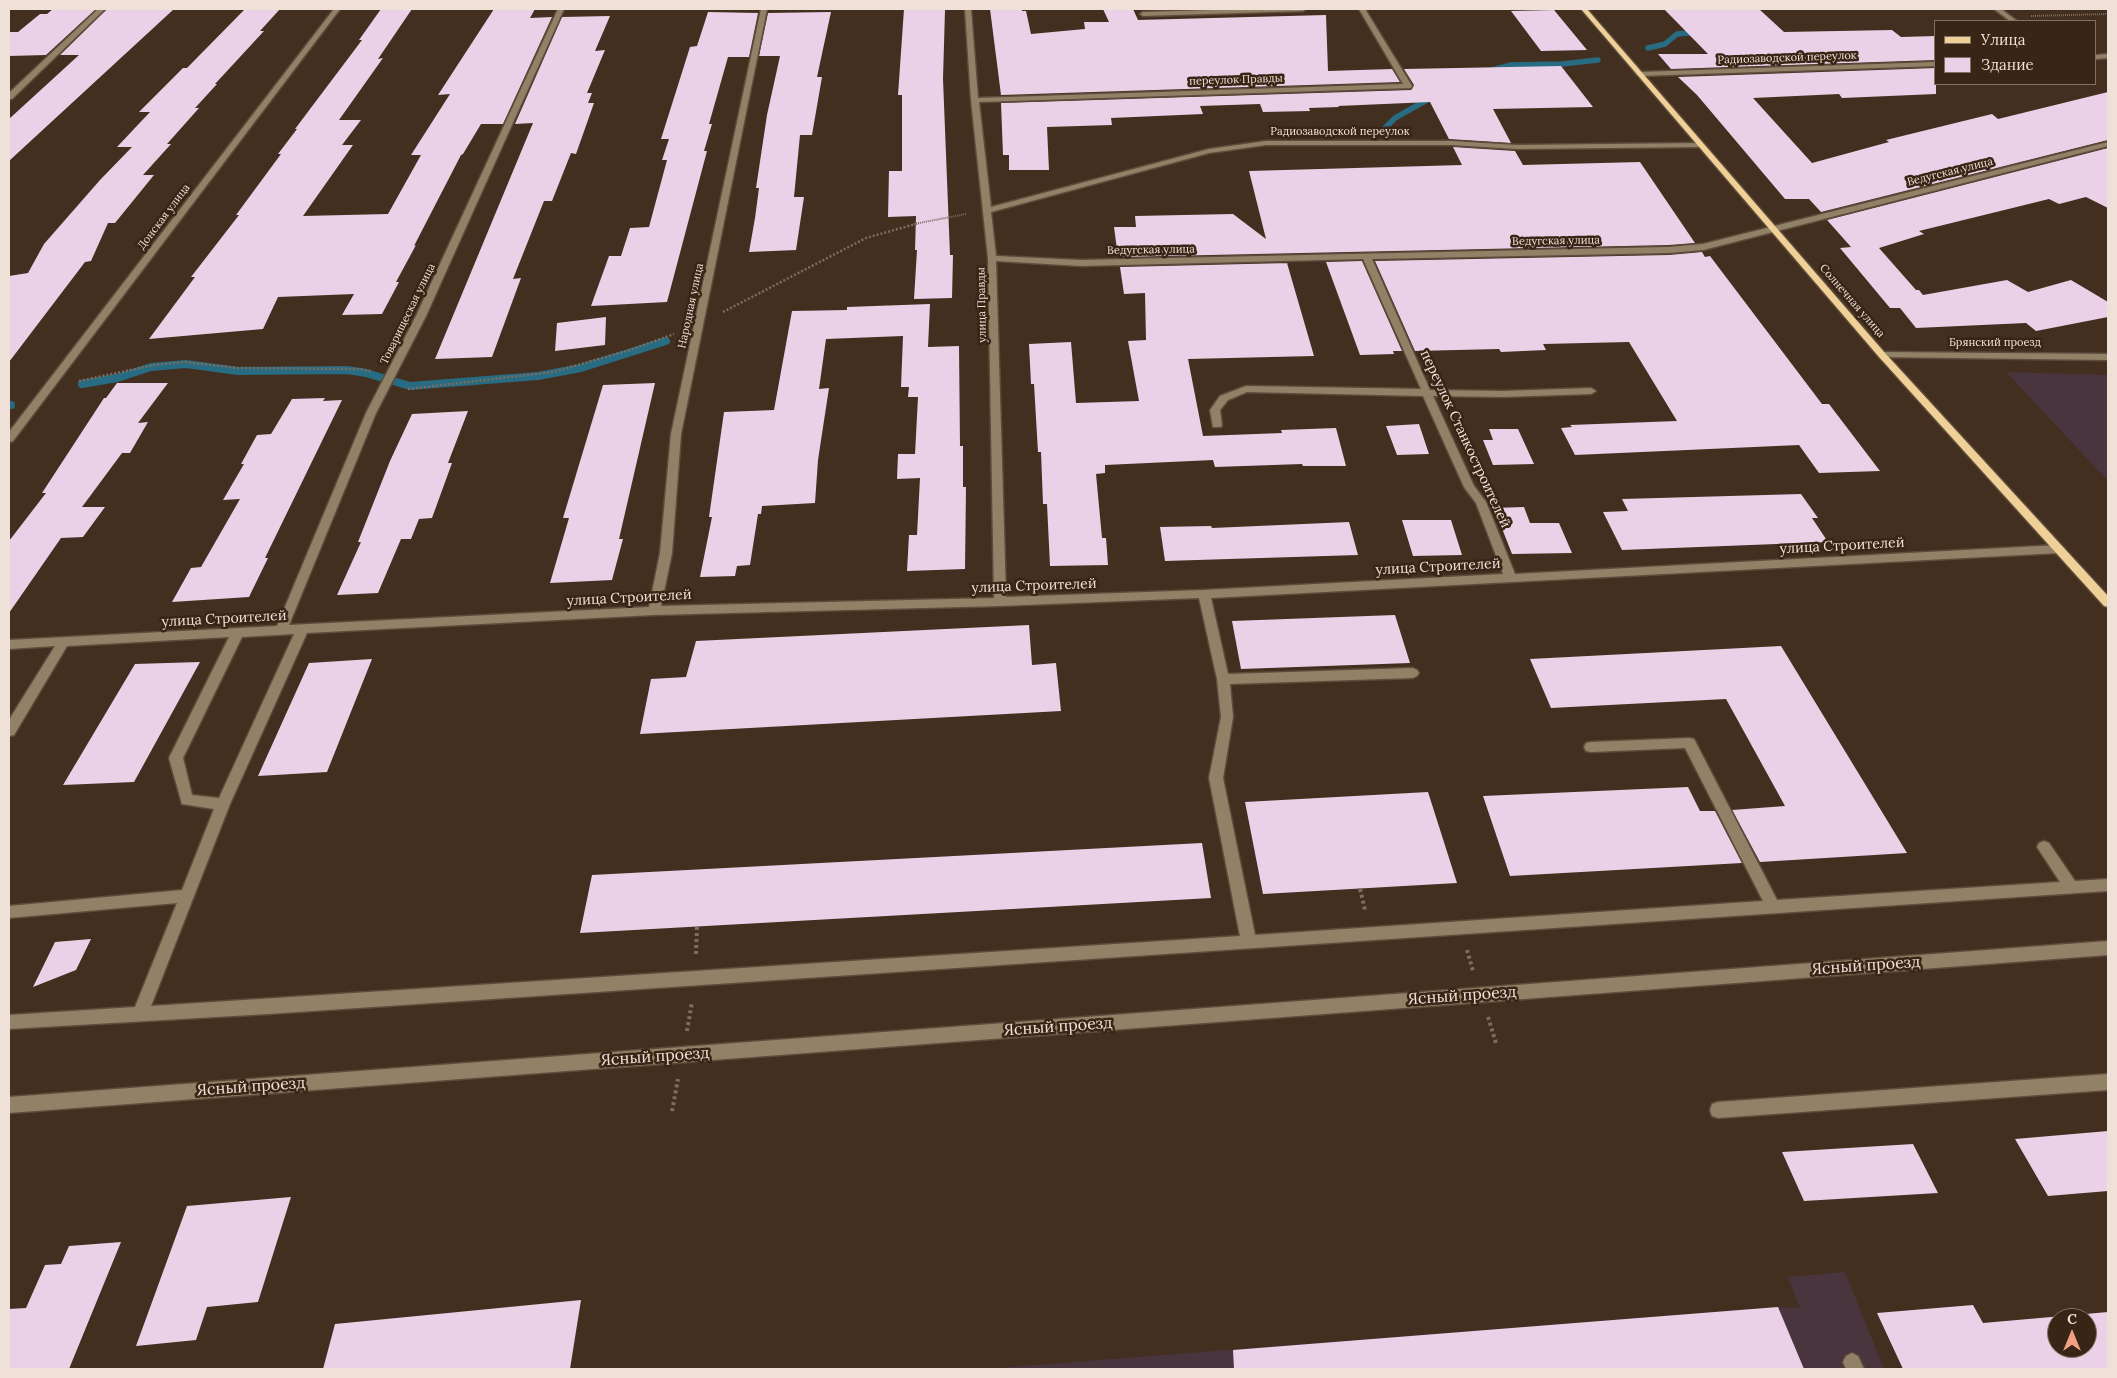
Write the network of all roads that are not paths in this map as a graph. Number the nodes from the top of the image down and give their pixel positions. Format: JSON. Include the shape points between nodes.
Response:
{"nodes":[{"id":1,"x":102,"y":9,"type":"edge"},
{"id":2,"x":336,"y":9,"type":"edge"},
{"id":3,"x":561,"y":9,"type":"edge"},
{"id":4,"x":764,"y":9,"type":"edge"},
{"id":5,"x":968,"y":9,"type":"edge"},
{"id":6,"x":1303,"y":9,"type":"edge"},
{"id":7,"x":1362,"y":9,"type":"edge"},
{"id":8,"x":1584,"y":9,"type":"edge"},
{"id":9,"x":1996,"y":9,"type":"edge"},
{"id":10,"x":1143,"y":14,"type":"dead end"},
{"id":11,"x":2011,"y":19,"type":"edge"},
{"id":12,"x":1934,"y":64,"type":"edge"},
{"id":13,"x":1640,"y":74,"type":"junction"},
{"id":14,"x":9,"y":97,"type":"edge"},
{"id":15,"x":975,"y":100,"type":"junction"},
{"id":16,"x":2108,"y":144,"type":"edge"},
{"id":17,"x":1701,"y":145,"type":"junction"},
{"id":18,"x":986,"y":211,"type":"junction"},
{"id":19,"x":1772,"y":228,"type":"junction"},
{"id":20,"x":1366,"y":256,"type":"junction"},
{"id":21,"x":992,"y":258,"type":"junction"},
{"id":22,"x":2108,"y":350,"type":"edge"},
{"id":23,"x":1882,"y":355,"type":"junction"},
{"id":24,"x":2084,"y":356,"type":"junction"},
{"id":25,"x":2108,"y":357,"type":"edge"},
{"id":26,"x":1591,"y":391,"type":"dead end"},
{"id":27,"x":1428,"y":392,"type":"junction"},
{"id":28,"x":1217,"y":425,"type":"dead end"},
{"id":29,"x":9,"y":439,"type":"edge"},
{"id":30,"x":2059,"y":549,"type":"junction"},
{"id":31,"x":1511,"y":579,"type":"junction"},
{"id":32,"x":1204,"y":594,"type":"junction"},
{"id":33,"x":1000,"y":602,"type":"junction"},
{"id":34,"x":2108,"y":603,"type":"edge"},
{"id":35,"x":654,"y":611,"type":"junction"},
{"id":36,"x":302,"y":630,"type":"junction"},
{"id":37,"x":281,"y":631,"type":"junction"},
{"id":38,"x":237,"y":634,"type":"junction"},
{"id":39,"x":64,"y":641,"type":"junction"},
{"id":40,"x":9,"y":644,"type":"edge"},
{"id":41,"x":1413,"y":673,"type":"dead end"},
{"id":42,"x":1223,"y":679,"type":"junction"},
{"id":43,"x":9,"y":731,"type":"edge"},
{"id":44,"x":1591,"y":747,"type":"dead end"},
{"id":45,"x":223,"y":804,"type":"junction"},
{"id":46,"x":2044,"y":847,"type":"dead end"},
{"id":47,"x":2108,"y":885,"type":"edge"},
{"id":48,"x":2072,"y":888,"type":"junction"},
{"id":49,"x":188,"y":896,"type":"junction"},
{"id":50,"x":1773,"y":907,"type":"junction"},
{"id":51,"x":9,"y":912,"type":"edge"},
{"id":52,"x":1249,"y":942,"type":"junction"},
{"id":53,"x":2108,"y":948,"type":"edge"},
{"id":54,"x":140,"y":1015,"type":"junction"},
{"id":55,"x":10,"y":1023,"type":"edge"},
{"id":56,"x":2108,"y":1082,"type":"edge"},
{"id":57,"x":9,"y":1105,"type":"edge"},
{"id":58,"x":1718,"y":1110,"type":"dead end"}],
"edges":[{"from":1,"to":14,"type":"street"},
{"from":2,"to":29,"type":"street","name":"Донская улица"},
{"from":3,"to":37,"type":"street","name":"Товарищеская улица","via":[[421,316],[371,413]]},
{"from":4,"to":35,"type":"street","name":"Народная улица","via":[[676,434],[666,553]]},
{"from":5,"to":15,"type":"street","name":"улица Правды"},
{"from":6,"to":10,"type":"street"},
{"from":7,"to":15,"type":"street","name":"переулок Правды","via":[[1408,86]]},
{"from":8,"to":13,"type":"main road","name":"Солнечная улица"},
{"from":9,"to":11,"type":"street"},
{"from":12,"to":13,"type":"street","name":"Радиозаводской переулок"},
{"from":13,"to":17,"type":"main road","name":"Солнечная улица"},
{"from":15,"to":18,"type":"street","name":"улица Правды"},
{"from":16,"to":19,"type":"street","name":"Ведугская улица"},
{"from":17,"to":18,"type":"street","name":"Радиозаводской переулок","via":[[1517,147],[1451,142],[1266,143],[1209,151]]},
{"from":17,"to":19,"type":"main road","name":"Солнечная улица"},
{"from":18,"to":21,"type":"street","name":"улица Правды"},
{"from":19,"to":20,"type":"street","name":"Ведугская улица","via":[[1703,247],[1669,250]]},
{"from":19,"to":23,"type":"main road","name":"Солнечная улица"},
{"from":20,"to":21,"type":"street","name":"Ведугская улица","via":[[1080,263]]},
{"from":20,"to":27,"type":"street","name":"переулок Станкостроителей"},
{"from":21,"to":33,"type":"street","name":"улица Правды"},
{"from":22,"to":24,"type":"street"},
{"from":23,"to":24,"type":"street","name":"Брянский проезд"},
{"from":23,"to":30,"type":"main road","name":"Солнечная улица"},
{"from":24,"to":25,"type":"street","name":"Брянский проезд"},
{"from":26,"to":27,"type":"street"},
{"from":27,"to":28,"type":"street","via":[[1246,389],[1224,398],[1215,410]]},
{"from":27,"to":31,"type":"street","name":"переулок Станкостроителей","via":[[1469,487],[1481,502]]},
{"from":30,"to":31,"type":"street","name":"улица Строителей"},
{"from":30,"to":34,"type":"main road","name":"Солнечная улица"},
{"from":31,"to":32,"type":"street","name":"улица Строителей"},
{"from":32,"to":33,"type":"street","name":"улица Строителей"},
{"from":32,"to":42,"type":"street"},
{"from":33,"to":35,"type":"street","name":"улица Строителей"},
{"from":35,"to":36,"type":"street","name":"улица Строителей"},
{"from":36,"to":37,"type":"street","name":"улица Строителей"},
{"from":36,"to":45,"type":"street"},
{"from":37,"to":38,"type":"street","name":"улица Строителей"},
{"from":38,"to":39,"type":"street","name":"улица Строителей"},
{"from":38,"to":45,"type":"street","via":[[176,758],[187,800]]},
{"from":39,"to":40,"type":"street","name":"улица Строителей"},
{"from":39,"to":43,"type":"street"},
{"from":41,"to":42,"type":"street"},
{"from":42,"to":52,"type":"street","via":[[1227,717],[1216,778]]},
{"from":44,"to":50,"type":"street","via":[[1689,744]]},
{"from":45,"to":49,"type":"street"},
{"from":46,"to":48,"type":"street"},
{"from":47,"to":48,"type":"street"},
{"from":48,"to":50,"type":"street"},
{"from":49,"to":51,"type":"street"},
{"from":49,"to":54,"type":"street"},
{"from":50,"to":52,"type":"street"},
{"from":52,"to":54,"type":"street"},
{"from":53,"to":57,"type":"street","name":"Ясный проезд"},
{"from":54,"to":55,"type":"street"},
{"from":56,"to":58,"type":"street"}]}
